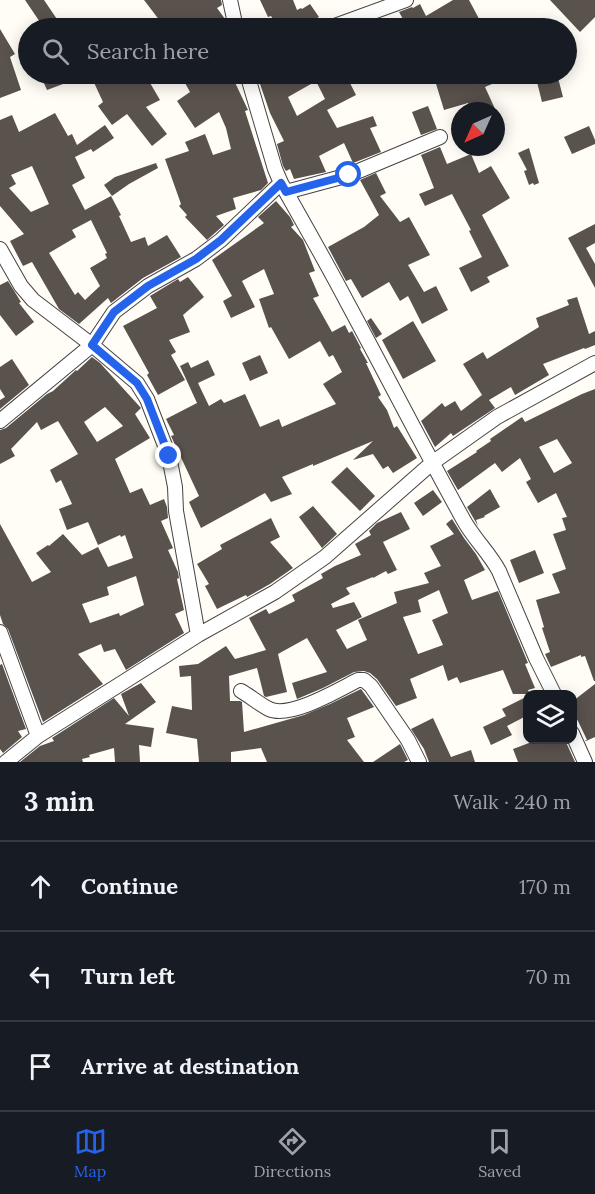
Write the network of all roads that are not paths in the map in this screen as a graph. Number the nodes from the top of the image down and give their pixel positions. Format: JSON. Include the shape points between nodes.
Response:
{"nodes":[{"id":1,"x":230,"y":0,"type":"edge"},
{"id":2,"x":406,"y":0,"type":"edge"},
{"id":3,"x":234,"y":18,"type":"edge"},
{"id":4,"x":356,"y":18,"type":"edge"},
{"id":5,"x":250,"y":84,"type":"edge"},
{"id":6,"x":440,"y":137,"type":"dead end"},
{"id":7,"x":283,"y":188,"type":"junction"},
{"id":8,"x":0,"y":249,"type":"edge"},
{"id":9,"x":92,"y":345,"type":"junction"},
{"id":10,"x":595,"y":363,"type":"edge"},
{"id":11,"x":0,"y":421,"type":"edge"},
{"id":12,"x":432,"y":463,"type":"junction"},
{"id":13,"x":0,"y":632,"type":"edge"},
{"id":14,"x":198,"y":635,"type":"junction"},
{"id":15,"x":552,"y":690,"type":"edge"},
{"id":16,"x":241,"y":691,"type":"dead end"},
{"id":17,"x":38,"y":736,"type":"junction"},
{"id":18,"x":577,"y":743,"type":"edge"},
{"id":19,"x":6,"y":762,"type":"edge"},
{"id":20,"x":419,"y":762,"type":"edge"},
{"id":21,"x":585,"y":762,"type":"edge"}],
"edges":[{"from":1,"to":3,"type":"street"},
{"from":2,"to":4,"type":"street"},
{"from":5,"to":7,"type":"street"},
{"from":6,"to":7,"type":"street","via":[[349,175]]},
{"from":7,"to":9,"type":"street","via":[[196,259],[148,286],[114,312]]},
{"from":7,"to":12,"type":"street"},
{"from":8,"to":9,"type":"street","via":[[33,300]]},
{"from":9,"to":11,"type":"street"},
{"from":9,"to":14,"type":"street","via":[[137,383],[169,456]]},
{"from":10,"to":12,"type":"street","via":[[497,417]]},
{"from":12,"to":14,"type":"street","via":[[325,557],[275,592]]},
{"from":12,"to":15,"type":"street","via":[[466,525],[500,571]]},
{"from":13,"to":17,"type":"street"},
{"from":14,"to":17,"type":"street"},
{"from":16,"to":20,"type":"street","via":[[282,712],[364,680],[408,740]]},
{"from":17,"to":19,"type":"street"},
{"from":18,"to":21,"type":"street"}]}
